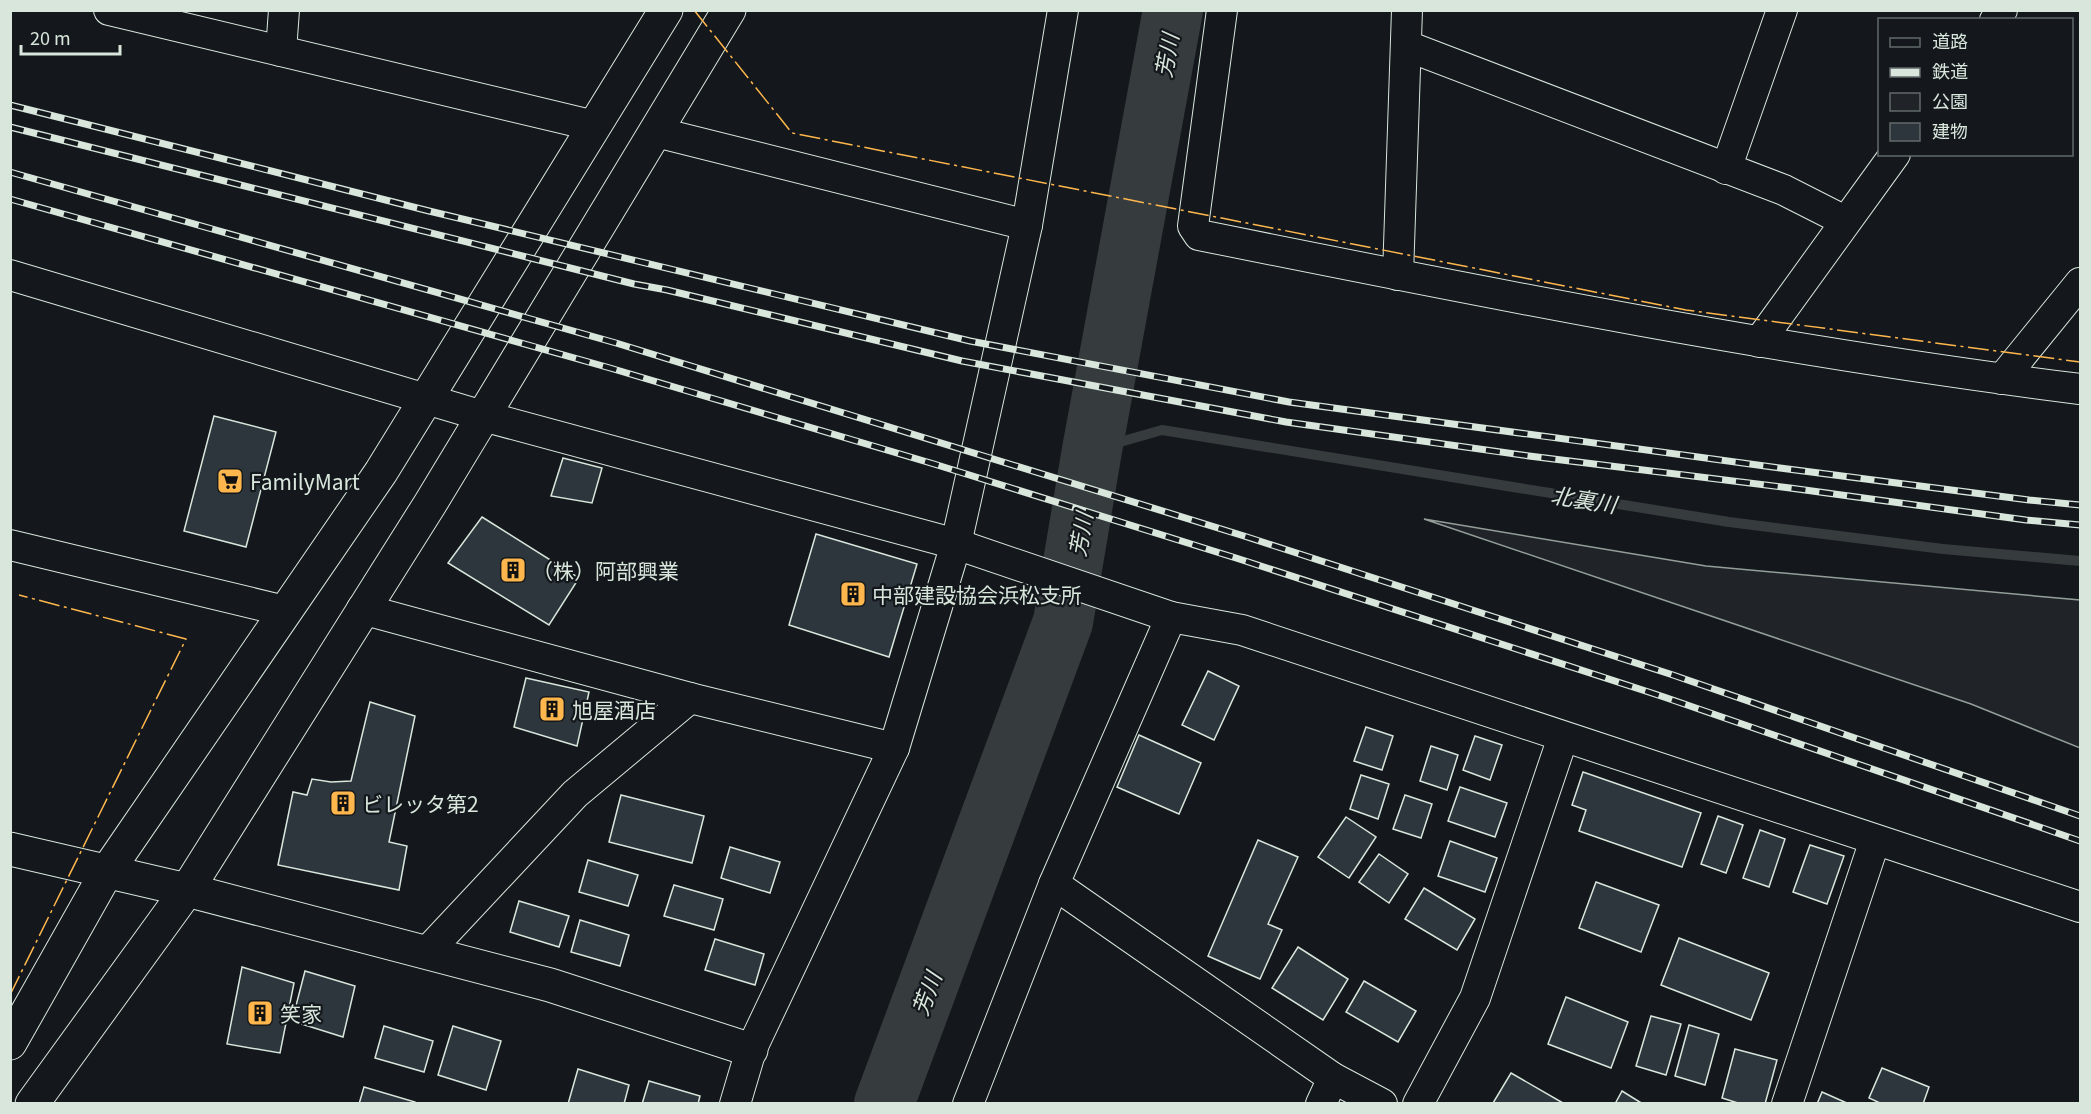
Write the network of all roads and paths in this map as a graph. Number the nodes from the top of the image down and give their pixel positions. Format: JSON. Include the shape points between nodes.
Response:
{"nodes":[{"id":1,"x":109,"y":10,"type":"edge"},
{"id":2,"x":284,"y":10,"type":"edge"},
{"id":3,"x":666,"y":10,"type":"edge"},
{"id":4,"x":729,"y":10,"type":"edge"},
{"id":5,"x":1063,"y":10,"type":"edge"},
{"id":6,"x":1222,"y":10,"type":"edge"},
{"id":7,"x":1407,"y":10,"type":"edge"},
{"id":8,"x":1782,"y":10,"type":"edge"},
{"id":9,"x":1407,"y":46,"type":"junction"},
{"id":10,"x":280,"y":51,"type":"junction"},
{"id":11,"x":595,"y":126,"type":"junction"},
{"id":12,"x":656,"y":132,"type":"junction"},
{"id":13,"x":1894,"y":156,"type":"edge"},
{"id":14,"x":1726,"y":169,"type":"junction"},
{"id":15,"x":1845,"y":221,"type":"junction"},
{"id":16,"x":1027,"y":225,"type":"junction"},
{"id":17,"x":10,"y":274,"type":"edge"},
{"id":18,"x":1398,"y":275,"type":"junction"},
{"id":19,"x":2080,"y":283,"type":"edge"},
{"id":20,"x":1759,"y":342,"type":"junction"},
{"id":21,"x":2002,"y":379,"type":"junction"},
{"id":22,"x":2080,"y":389,"type":"edge"},
{"id":23,"x":426,"y":398,"type":"junction"},
{"id":24,"x":483,"y":416,"type":"junction"},
{"id":25,"x":956,"y":544,"type":"junction"},
{"id":26,"x":10,"y":545,"type":"edge"},
{"id":27,"x":362,"y":609,"type":"junction"},
{"id":28,"x":285,"y":611,"type":"junction"},
{"id":29,"x":1165,"y":614,"type":"junction"},
{"id":30,"x":690,"y":698,"type":"junction"},
{"id":31,"x":1563,"y":737,"type":"junction"},
{"id":32,"x":894,"y":748,"type":"junction"},
{"id":33,"x":1875,"y":840,"type":"junction"},
{"id":34,"x":10,"y":849,"type":"edge"},
{"id":35,"x":106,"y":873,"type":"junction"},
{"id":36,"x":1054,"y":884,"type":"junction"},
{"id":37,"x":187,"y":890,"type":"junction"},
{"id":38,"x":2080,"y":907,"type":"edge"},
{"id":39,"x":427,"y":952,"type":"junction"},
{"id":40,"x":10,"y":1043,"type":"edge"},
{"id":41,"x":751,"y":1050,"type":"junction"},
{"id":42,"x":1327,"y":1091,"type":"edge"},
{"id":43,"x":32,"y":1104,"type":"edge"},
{"id":44,"x":735,"y":1104,"type":"edge"},
{"id":45,"x":968,"y":1104,"type":"edge"},
{"id":46,"x":1382,"y":1104,"type":"edge"},
{"id":47,"x":1418,"y":1104,"type":"edge"},
{"id":48,"x":1787,"y":1104,"type":"edge"}],
"edges":[{"from":1,"to":10,"type":"street"},
{"from":2,"to":10,"type":"street"},
{"from":3,"to":11,"type":"street"},
{"from":4,"to":12,"type":"street"},
{"from":5,"to":16,"type":"street"},
{"from":6,"to":18,"type":"street","via":[[1193,226],[1199,235]]},
{"from":7,"to":9,"type":"street"},
{"from":8,"to":14,"type":"street"},
{"from":9,"to":14,"type":"street"},
{"from":9,"to":18,"type":"street"},
{"from":10,"to":11,"type":"street"},
{"from":11,"to":23,"type":"street"},
{"from":12,"to":16,"type":"street"},
{"from":12,"to":24,"type":"street"},
{"from":13,"to":15,"type":"street"},
{"from":14,"to":15,"type":"street","via":[[1785,190]]},
{"from":15,"to":20,"type":"street"},
{"from":16,"to":25,"type":"street"},
{"from":17,"to":23,"type":"street"},
{"from":18,"to":20,"type":"street"},
{"from":19,"to":21,"type":"street"},
{"from":20,"to":21,"type":"street"},
{"from":21,"to":22,"type":"street"},
{"from":23,"to":24,"type":"street"},
{"from":23,"to":28,"type":"street","via":[[381,472]]},
{"from":24,"to":25,"type":"street"},
{"from":24,"to":27,"type":"street"},
{"from":25,"to":29,"type":"street"},
{"from":25,"to":32,"type":"street"},
{"from":26,"to":28,"type":"street"},
{"from":27,"to":30,"type":"street"},
{"from":27,"to":37,"type":"street"},
{"from":28,"to":35,"type":"street"},
{"from":29,"to":31,"type":"street","via":[[1242,630]]},
{"from":29,"to":36,"type":"street"},
{"from":30,"to":32,"type":"street"},
{"from":30,"to":39,"type":"street","via":[[575,794]]},
{"from":31,"to":33,"type":"street"},
{"from":31,"to":47,"type":"street","via":[[1475,999]]},
{"from":32,"to":41,"type":"street"},
{"from":33,"to":38,"type":"street"},
{"from":33,"to":48,"type":"street"},
{"from":34,"to":35,"type":"street"},
{"from":35,"to":37,"type":"street"},
{"from":35,"to":40,"type":"street"},
{"from":36,"to":42,"type":"street"},
{"from":36,"to":45,"type":"street"},
{"from":37,"to":39,"type":"street"},
{"from":37,"to":43,"type":"street"},
{"from":39,"to":41,"type":"street","via":[[550,985]]},
{"from":41,"to":44,"type":"street"},
{"from":42,"to":46,"type":"street"}]}
